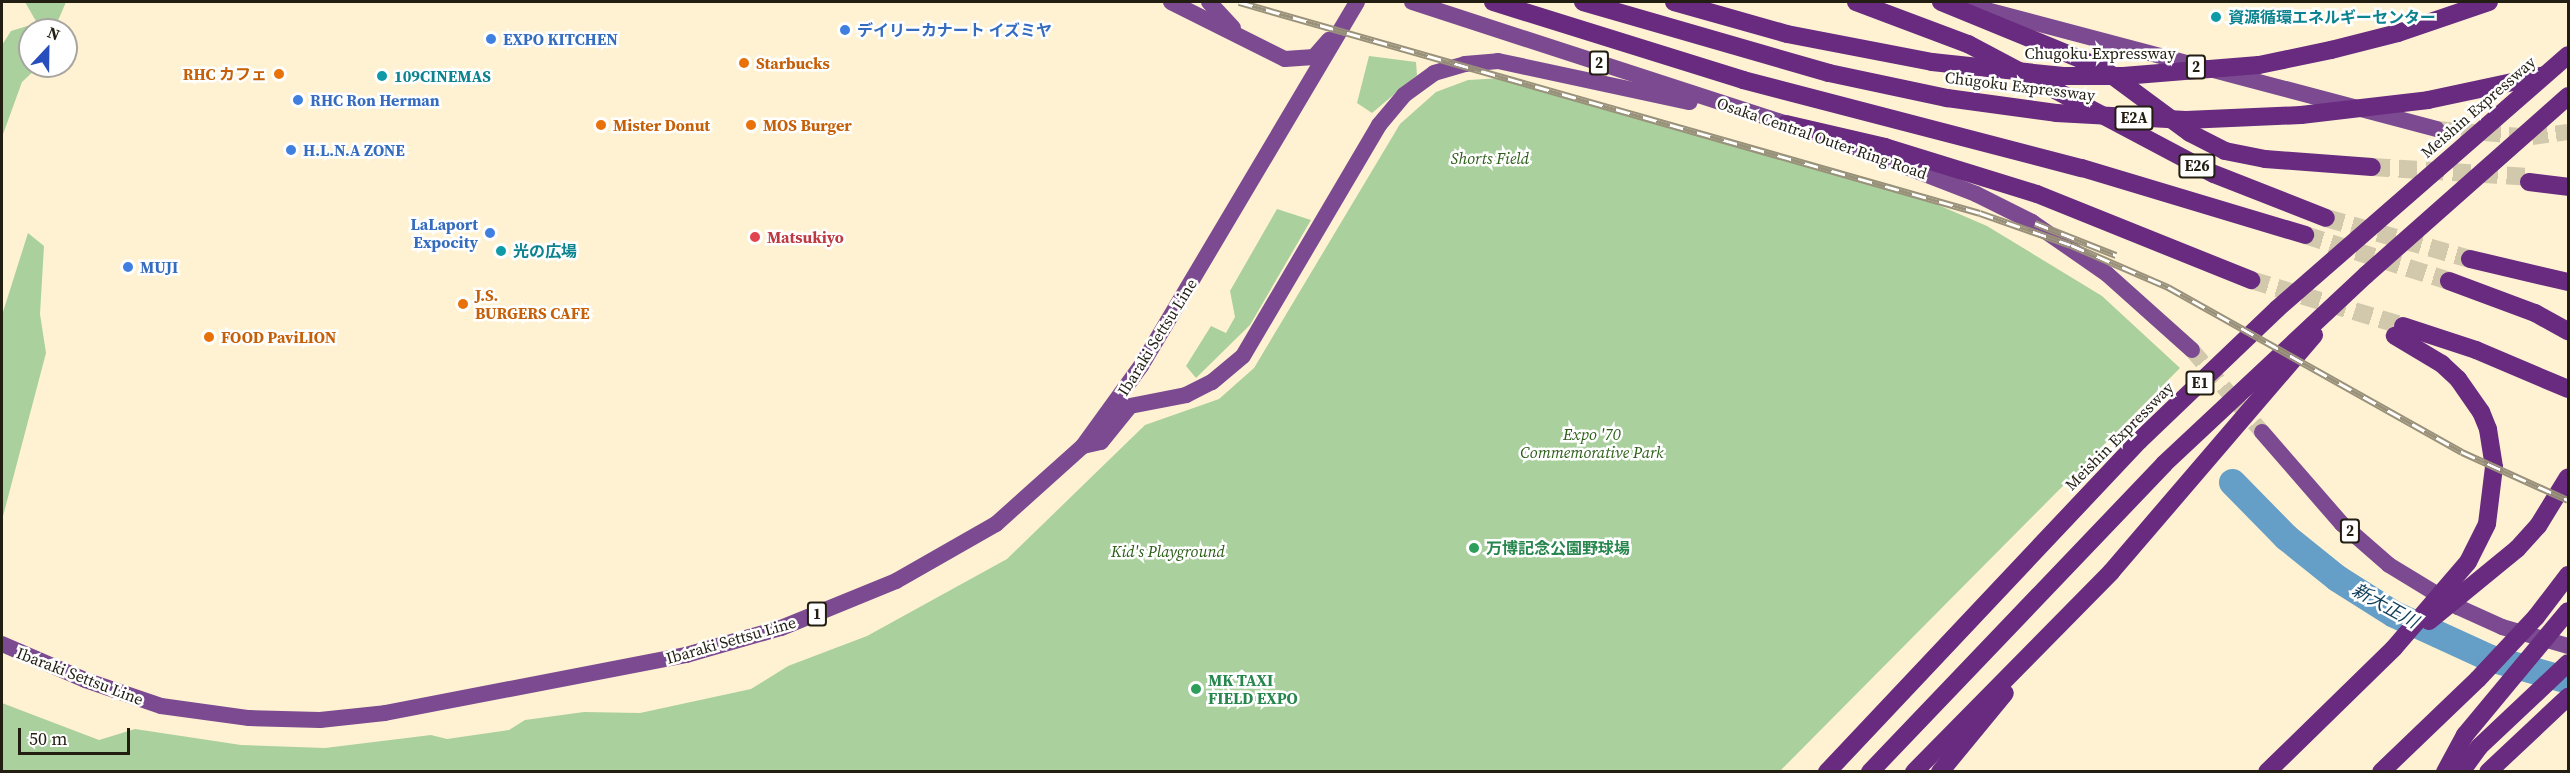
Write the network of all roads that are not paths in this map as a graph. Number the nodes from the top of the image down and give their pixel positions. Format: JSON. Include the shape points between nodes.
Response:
{"nodes":[{"id":1,"x":1171,"y":2,"type":"edge"},
{"id":2,"x":1209,"y":2,"type":"edge"},
{"id":3,"x":1357,"y":2,"type":"edge"},
{"id":4,"x":1412,"y":2,"type":"edge"},
{"id":5,"x":1493,"y":2,"type":"edge"},
{"id":6,"x":1583,"y":2,"type":"edge"},
{"id":7,"x":1674,"y":2,"type":"edge"},
{"id":8,"x":1856,"y":2,"type":"edge"},
{"id":9,"x":1941,"y":2,"type":"edge"},
{"id":10,"x":1956,"y":2,"type":"edge"},
{"id":11,"x":2489,"y":2,"type":"edge"},
{"id":12,"x":1340,"y":32,"type":"junction"},
{"id":13,"x":1247,"y":41,"type":"junction"},
{"id":14,"x":2568,"y":56,"type":"edge"},
{"id":15,"x":2568,"y":69,"type":"edge"},
{"id":16,"x":2568,"y":96,"type":"edge"},
{"id":17,"x":1742,"y":110,"type":"junction"},
{"id":18,"x":1786,"y":123,"type":"junction"},
{"id":19,"x":2437,"y":129,"type":"tunnel mouth"},
{"id":20,"x":2372,"y":167,"type":"tunnel mouth"},
{"id":21,"x":2568,"y":176,"type":"edge"},
{"id":22,"x":2568,"y":187,"type":"edge"},
{"id":23,"x":2326,"y":218,"type":"tunnel mouth"},
{"id":24,"x":2305,"y":235,"type":"tunnel mouth"},
{"id":25,"x":2470,"y":259,"type":"tunnel mouth"},
{"id":26,"x":2366,"y":275,"type":"junction"},
{"id":27,"x":2251,"y":280,"type":"tunnel mouth"},
{"id":28,"x":2449,"y":281,"type":"tunnel mouth"},
{"id":29,"x":2568,"y":282,"type":"edge"},
{"id":30,"x":2568,"y":331,"type":"edge"},
{"id":31,"x":2192,"y":350,"type":"tunnel mouth"},
{"id":32,"x":2568,"y":389,"type":"edge"},
{"id":33,"x":2262,"y":432,"type":"tunnel mouth"},
{"id":34,"x":1083,"y":446,"type":"junction"},
{"id":35,"x":2568,"y":477,"type":"edge"},
{"id":36,"x":2568,"y":575,"type":"edge"},
{"id":37,"x":2460,"y":587,"type":"junction"},
{"id":38,"x":2564,"y":617,"type":"edge"},
{"id":39,"x":2060,"y":627,"type":"junction"},
{"id":40,"x":2,"y":644,"type":"edge"},
{"id":41,"x":2568,"y":646,"type":"edge"},
{"id":42,"x":2568,"y":663,"type":"edge"},
{"id":43,"x":2566,"y":700,"type":"edge"},
{"id":44,"x":1824,"y":771,"type":"edge"},
{"id":45,"x":1870,"y":771,"type":"edge"},
{"id":46,"x":1914,"y":771,"type":"edge"},
{"id":47,"x":1940,"y":771,"type":"edge"},
{"id":48,"x":2268,"y":771,"type":"edge"},
{"id":49,"x":2381,"y":771,"type":"edge"},
{"id":50,"x":2445,"y":771,"type":"edge"},
{"id":51,"x":2461,"y":771,"type":"edge"},
{"id":52,"x":2488,"y":771,"type":"edge"}],
"edges":[{"from":1,"to":13,"type":"main road"},
{"from":2,"to":13,"type":"main road"},
{"from":3,"to":12,"type":"main road","name":"Ibaraki Settsu Line","number":"1"},
{"from":4,"to":17,"type":"main road","name":"Osaka Central Outer Ring Road","number":"2"},
{"from":5,"to":24,"type":"highway","via":[[1711,70],[2082,168]]},
{"from":6,"to":15,"type":"highway","name":"Chūgoku Expressway","number":"E2A","via":[[1829,73],[1947,98],[2056,113],[2186,120],[2368,109]]},
{"from":7,"to":11,"type":"highway","name":"Chugoku Expressway","via":[[1858,50],[2062,76],[2186,73],[2331,50],[2398,33]]},
{"from":8,"to":23,"type":"highway","number":"E26","via":[[1968,44],[2214,174]]},
{"from":9,"to":20,"type":"highway","via":[[2102,68],[2190,133],[2225,151],[2265,159]]},
{"from":10,"to":19,"type":"main road","number":"2"},
{"from":12,"to":13,"type":"main road","via":[[1306,60],[1285,59]]},
{"from":12,"to":34,"type":"main road","name":"Ibaraki Settsu Line","number":"1","via":[[1141,366]]},
{"from":14,"to":44,"type":"highway","name":"Meishin Expressway","number":"E1","via":[[2268,317],[2131,450]]},
{"from":16,"to":26,"type":"highway","number":"E1"},
{"from":17,"to":18,"type":"main road","name":"Osaka Central Outer Ring Road","number":"2"},
{"from":17,"to":34,"type":"main road","via":[[1498,61],[1465,64],[1434,73],[1404,95],[1379,125],[1243,356],[1212,382],[1186,395],[1130,406],[1101,442]]},
{"from":18,"to":27,"type":"highway","via":[[1885,147],[2037,194]]},
{"from":18,"to":31,"type":"main road","name":"Osaka Central Outer Ring Road","number":"2","via":[[1931,175],[2032,222],[2107,274]]},
{"from":21,"to":22,"type":"highway","via":[[2531,179]]},
{"from":25,"to":29,"type":"highway"},
{"from":26,"to":39,"type":"highway"},
{"from":26,"to":45,"type":"highway","number":"E1","via":[[2164,464]]},
{"from":28,"to":30,"type":"highway","via":[[2535,313]]},
{"from":32,"to":37,"type":"highway","via":[[2476,350],[2399,331],[2458,379],[2488,429],[2494,467],[2492,506]]},
{"from":33,"to":41,"type":"main road","number":"2","via":[[2342,524],[2389,565],[2458,607],[2502,627]]},
{"from":34,"to":40,"type":"main road","name":"Ibaraki Settsu Line","number":"1","via":[[996,524],[896,582],[781,628],[686,655],[408,709],[320,720],[189,711],[160,706],[85,680]]},
{"from":35,"to":37,"type":"highway","via":[[2538,526]]},
{"from":36,"to":49,"type":"highway","via":[[2536,617],[2478,679]]},
{"from":37,"to":48,"type":"highway"},
{"from":38,"to":50,"type":"highway","via":[[2465,735]]},
{"from":39,"to":46,"type":"highway"},
{"from":39,"to":47,"type":"highway"},
{"from":42,"to":51,"type":"highway","via":[[2479,747]]},
{"from":43,"to":52,"type":"highway"}]}
